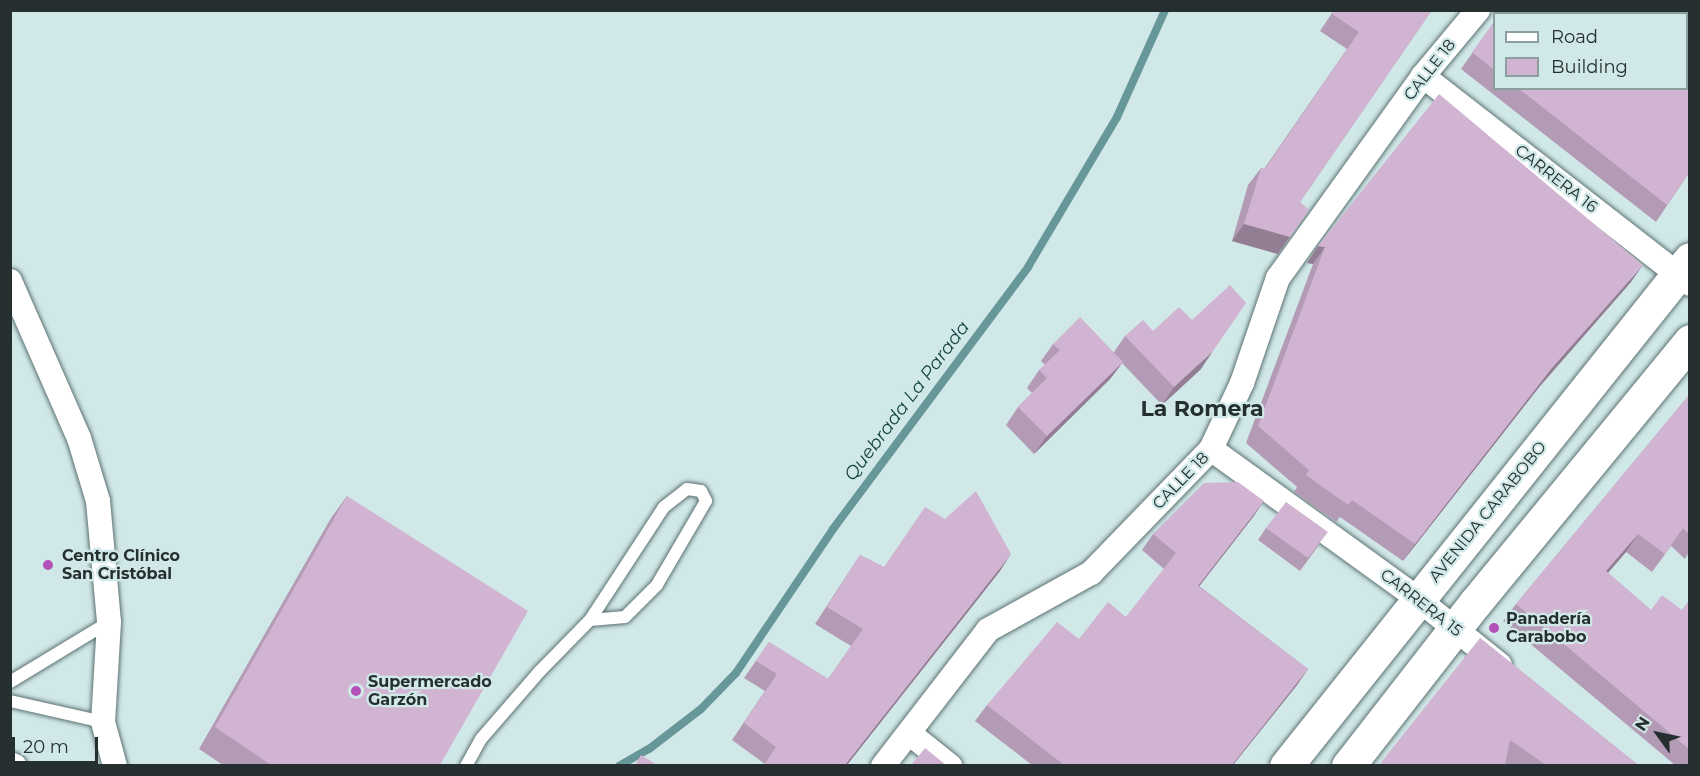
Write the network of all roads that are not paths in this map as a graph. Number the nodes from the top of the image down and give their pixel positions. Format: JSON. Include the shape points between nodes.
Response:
{"nodes":[{"id":1,"x":1478,"y":10,"type":"edge"},
{"id":2,"x":1423,"y":76,"type":"junction"},
{"id":3,"x":1685,"y":272,"type":"edge"},
{"id":4,"x":10,"y":281,"type":"edge"},
{"id":5,"x":1689,"y":341,"type":"edge"},
{"id":6,"x":1211,"y":449,"type":"junction"},
{"id":7,"x":1418,"y":599,"type":"junction"},
{"id":8,"x":590,"y":620,"type":"junction"},
{"id":9,"x":109,"y":622,"type":"junction"},
{"id":10,"x":1455,"y":630,"type":"junction"},
{"id":11,"x":1514,"y":676,"type":"edge"},
{"id":12,"x":10,"y":682,"type":"edge"},
{"id":13,"x":10,"y":701,"type":"edge"},
{"id":14,"x":103,"y":722,"type":"junction"},
{"id":15,"x":909,"y":733,"type":"junction"},
{"id":16,"x":10,"y":764,"type":"edge"},
{"id":17,"x":15,"y":765,"type":"edge"},
{"id":18,"x":115,"y":765,"type":"edge"},
{"id":19,"x":466,"y":765,"type":"edge"},
{"id":20,"x":883,"y":765,"type":"edge"},
{"id":21,"x":950,"y":765,"type":"edge"},
{"id":22,"x":1286,"y":765,"type":"edge"},
{"id":23,"x":1348,"y":765,"type":"edge"}],
"edges":[{"from":1,"to":2,"type":"street","name":"CALLE 18"},
{"from":2,"to":3,"type":"street","name":"CARRERA 16"},
{"from":2,"to":6,"type":"street","name":"CALLE 18","via":[[1278,278],[1242,383]]},
{"from":3,"to":7,"type":"main road","name":"AVENIDA CARABOBO"},
{"from":4,"to":9,"type":"street","via":[[79,438],[99,501]]},
{"from":5,"to":10,"type":"main road"},
{"from":6,"to":7,"type":"street","name":"CARRERA 15"},
{"from":6,"to":15,"type":"street","name":"CALLE 18","via":[[1091,573],[988,630]]},
{"from":7,"to":10,"type":"street","name":"CARRERA 15"},
{"from":7,"to":22,"type":"main road","name":"AVENIDA CARABOBO"},
{"from":8,"to":8,"type":"lane","via":[[625,617],[657,585],[706,501],[701,491],[687,489],[664,507]]},
{"from":8,"to":19,"type":"lane","via":[[481,739]]},
{"from":9,"to":12,"type":"lane"},
{"from":9,"to":14,"type":"street"},
{"from":10,"to":11,"type":"street","name":"CARRERA 15"},
{"from":10,"to":23,"type":"main road"},
{"from":13,"to":14,"type":"lane"},
{"from":14,"to":18,"type":"street"},
{"from":15,"to":20,"type":"street","name":"CALLE 18"},
{"from":15,"to":21,"type":"street"},
{"from":16,"to":17,"type":"street"}]}
